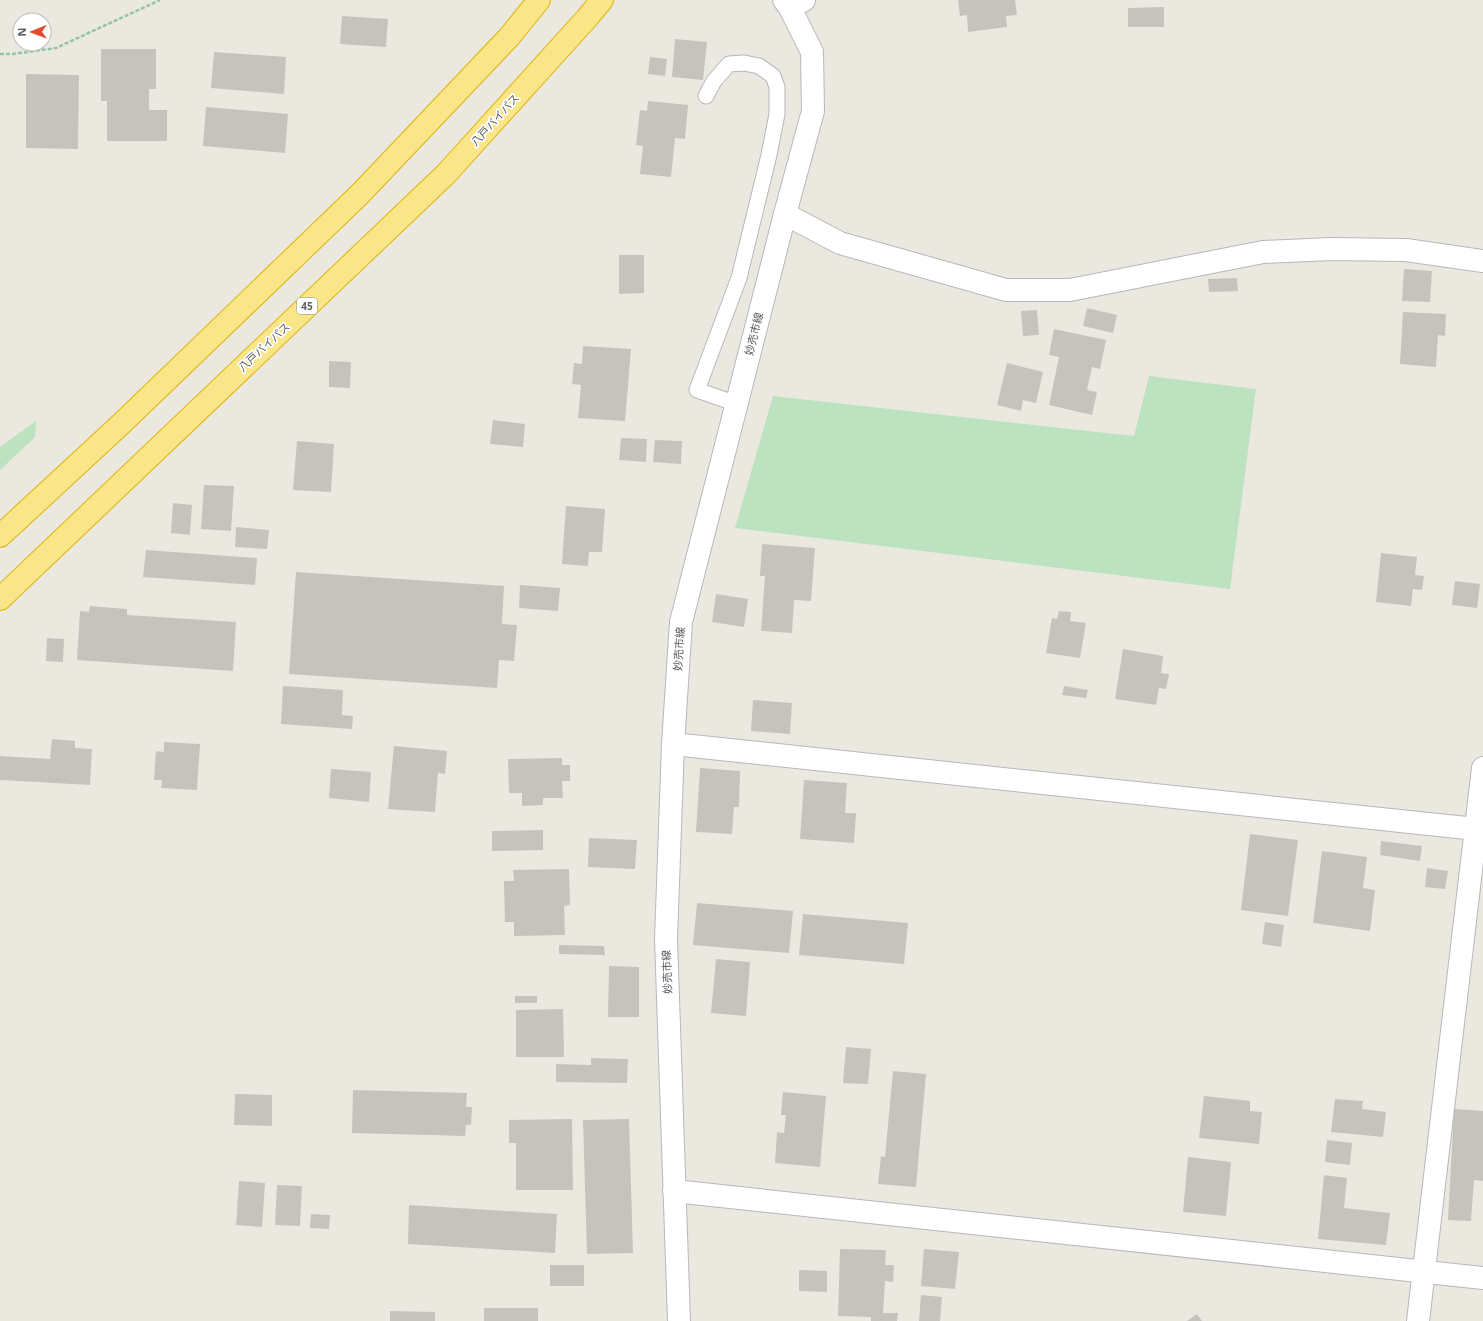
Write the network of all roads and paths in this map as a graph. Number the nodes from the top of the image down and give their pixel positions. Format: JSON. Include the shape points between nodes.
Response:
{"nodes":[{"id":1,"x":160,"y":0,"type":"edge"},
{"id":2,"x":539,"y":0,"type":"edge"},
{"id":3,"x":602,"y":0,"type":"edge"},
{"id":4,"x":792,"y":3,"type":"edge"},
{"id":5,"x":0,"y":54,"type":"edge"},
{"id":6,"x":706,"y":96,"type":"dead end"},
{"id":7,"x":785,"y":214,"type":"junction"},
{"id":8,"x":1483,"y":260,"type":"edge"},
{"id":9,"x":736,"y":404,"type":"junction"},
{"id":10,"x":0,"y":536,"type":"edge"},
{"id":11,"x":0,"y":599,"type":"edge"},
{"id":12,"x":673,"y":744,"type":"junction"},
{"id":13,"x":1483,"y":768,"type":"edge"},
{"id":14,"x":1476,"y":829,"type":"junction"},
{"id":15,"x":674,"y":1191,"type":"junction"},
{"id":16,"x":1424,"y":1271,"type":"junction"},
{"id":17,"x":1483,"y":1278,"type":"edge"},
{"id":18,"x":679,"y":1321,"type":"edge"},
{"id":19,"x":1418,"y":1321,"type":"edge"}],
"edges":[{"from":1,"to":5,"type":"path","via":[[56,48]]},
{"from":2,"to":10,"type":"highway","via":[[510,36],[360,194],[120,425]]},
{"from":3,"to":11,"type":"highway","name":"八戸バイパス","number":"45","via":[[446,174]]},
{"from":4,"to":7,"type":"street","name":"妙売市線","via":[[812,52],[813,111]]},
{"from":6,"to":9,"type":"lane","via":[[714,81],[729,64],[759,66],[773,76],[777,87],[777,114],[769,155],[739,278],[697,390]]},
{"from":7,"to":8,"type":"street","via":[[840,243],[1006,290],[1070,290],[1263,252],[1331,249],[1406,250]]},
{"from":7,"to":9,"type":"street","name":"妙売市線"},
{"from":9,"to":12,"type":"street","name":"妙売市線","via":[[681,622]]},
{"from":12,"to":14,"type":"street"},
{"from":12,"to":15,"type":"street","name":"妙売市線","via":[[666,939]]},
{"from":13,"to":14,"type":"street"},
{"from":14,"to":16,"type":"street"},
{"from":15,"to":16,"type":"street"},
{"from":15,"to":18,"type":"street","name":"妙売市線"},
{"from":16,"to":17,"type":"street"},
{"from":16,"to":19,"type":"street"}]}
